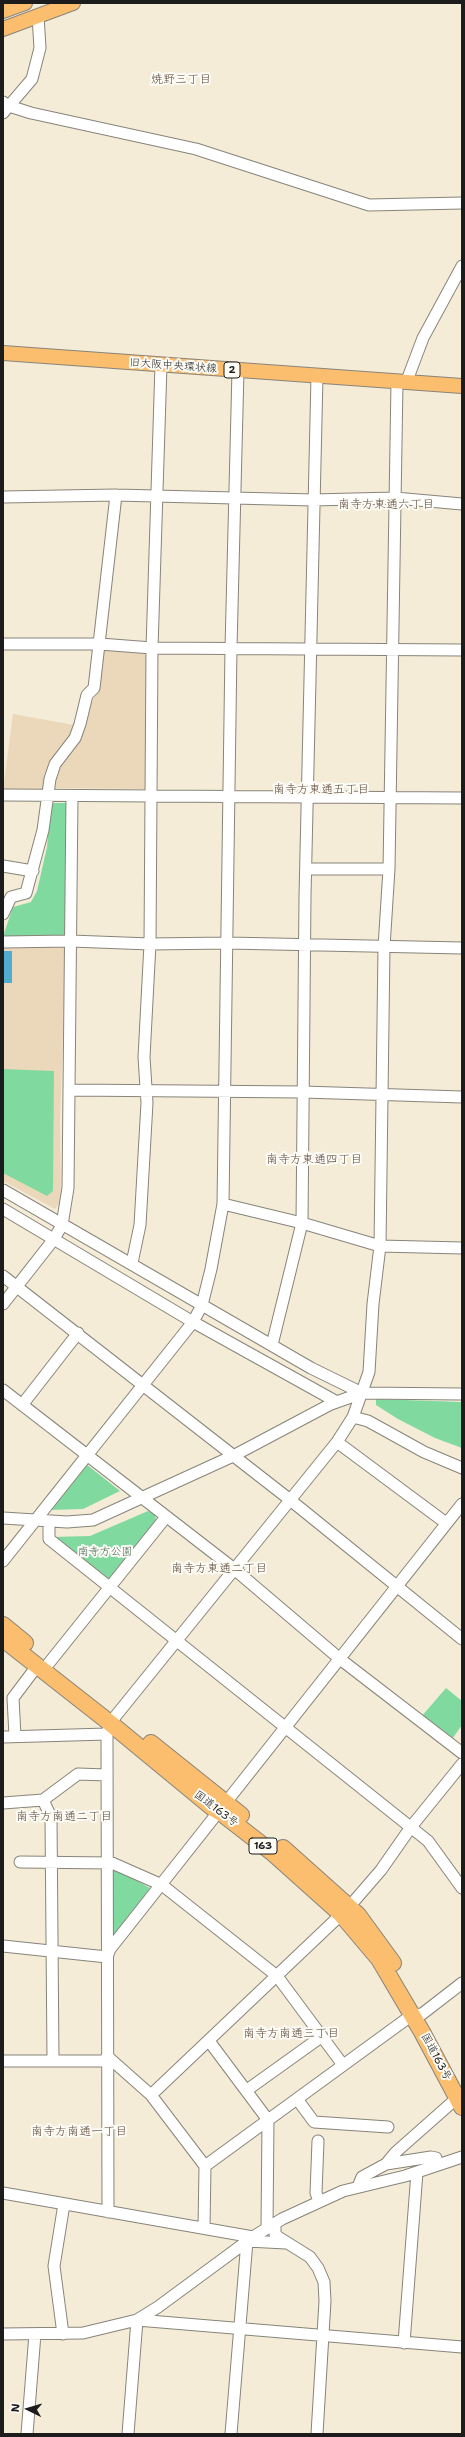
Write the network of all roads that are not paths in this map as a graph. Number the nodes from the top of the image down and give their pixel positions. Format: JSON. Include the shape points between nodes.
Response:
{"nodes":[{"id":1,"x":25,"y":3,"type":"edge"},
{"id":2,"x":73,"y":3,"type":"edge"},
{"id":3,"x":3,"y":11,"type":"edge"},
{"id":4,"x":38,"y":16,"type":"junction"},
{"id":5,"x":3,"y":29,"type":"edge"},
{"id":6,"x":5,"y":107,"type":"edge"},
{"id":7,"x":462,"y":203,"type":"edge"},
{"id":8,"x":462,"y":266,"type":"edge"},
{"id":9,"x":3,"y":353,"type":"edge"},
{"id":10,"x":161,"y":365,"type":"junction"},
{"id":11,"x":238,"y":370,"type":"junction"},
{"id":12,"x":316,"y":376,"type":"junction"},
{"id":13,"x":402,"y":382,"type":"junction"},
{"id":14,"x":462,"y":386,"type":"edge"},
{"id":15,"x":116,"y":495,"type":"junction"},
{"id":16,"x":3,"y":497,"type":"edge"},
{"id":17,"x":158,"y":497,"type":"junction"},
{"id":18,"x":236,"y":498,"type":"junction"},
{"id":19,"x":395,"y":498,"type":"junction"},
{"id":20,"x":313,"y":500,"type":"junction"},
{"id":21,"x":462,"y":504,"type":"edge"},
{"id":22,"x":3,"y":644,"type":"edge"},
{"id":23,"x":100,"y":644,"type":"junction"},
{"id":24,"x":152,"y":648,"type":"junction"},
{"id":25,"x":231,"y":648,"type":"junction"},
{"id":26,"x":311,"y":648,"type":"junction"},
{"id":27,"x":392,"y":649,"type":"junction"},
{"id":28,"x":462,"y":650,"type":"edge"},
{"id":29,"x":3,"y":795,"type":"edge"},
{"id":30,"x":48,"y":796,"type":"junction"},
{"id":31,"x":72,"y":796,"type":"junction"},
{"id":32,"x":150,"y":796,"type":"junction"},
{"id":33,"x":230,"y":796,"type":"junction"},
{"id":34,"x":308,"y":796,"type":"junction"},
{"id":35,"x":390,"y":797,"type":"junction"},
{"id":36,"x":462,"y":798,"type":"edge"},
{"id":37,"x":3,"y":866,"type":"edge"},
{"id":38,"x":306,"y":869,"type":"junction"},
{"id":39,"x":389,"y":869,"type":"junction"},
{"id":40,"x":33,"y":871,"type":"junction"},
{"id":41,"x":3,"y":914,"type":"edge"},
{"id":42,"x":71,"y":941,"type":"junction"},
{"id":43,"x":3,"y":942,"type":"edge"},
{"id":44,"x":228,"y":943,"type":"junction"},
{"id":45,"x":150,"y":944,"type":"junction"},
{"id":46,"x":305,"y":946,"type":"junction"},
{"id":47,"x":384,"y":947,"type":"junction"},
{"id":48,"x":462,"y":948,"type":"edge"},
{"id":49,"x":70,"y":1090,"type":"junction"},
{"id":50,"x":147,"y":1091,"type":"junction"},
{"id":51,"x":225,"y":1091,"type":"junction"},
{"id":52,"x":303,"y":1092,"type":"junction"},
{"id":53,"x":383,"y":1095,"type":"junction"},
{"id":54,"x":462,"y":1097,"type":"edge"},
{"id":55,"x":3,"y":1190,"type":"edge"},
{"id":56,"x":223,"y":1204,"type":"junction"},
{"id":57,"x":3,"y":1210,"type":"edge"},
{"id":58,"x":302,"y":1223,"type":"junction"},
{"id":59,"x":62,"y":1225,"type":"junction"},
{"id":60,"x":54,"y":1239,"type":"junction"},
{"id":61,"x":380,"y":1246,"type":"junction"},
{"id":62,"x":462,"y":1248,"type":"edge"},
{"id":63,"x":132,"y":1263,"type":"junction"},
{"id":64,"x":3,"y":1276,"type":"edge"},
{"id":65,"x":17,"y":1286,"type":"junction"},
{"id":66,"x":3,"y":1304,"type":"edge"},
{"id":67,"x":202,"y":1305,"type":"junction"},
{"id":68,"x":193,"y":1322,"type":"junction"},
{"id":69,"x":78,"y":1333,"type":"junction"},
{"id":70,"x":272,"y":1345,"type":"junction"},
{"id":71,"x":142,"y":1384,"type":"junction"},
{"id":72,"x":3,"y":1390,"type":"edge"},
{"id":73,"x":362,"y":1392,"type":"junction"},
{"id":74,"x":462,"y":1394,"type":"edge"},
{"id":75,"x":337,"y":1402,"type":"junction"},
{"id":76,"x":22,"y":1405,"type":"junction"},
{"id":77,"x":353,"y":1417,"type":"junction"},
{"id":78,"x":337,"y":1442,"type":"junction"},
{"id":79,"x":86,"y":1455,"type":"junction"},
{"id":80,"x":233,"y":1456,"type":"junction"},
{"id":81,"x":462,"y":1468,"type":"edge"},
{"id":82,"x":144,"y":1498,"type":"junction"},
{"id":83,"x":289,"y":1499,"type":"junction"},
{"id":84,"x":462,"y":1504,"type":"edge"},
{"id":85,"x":166,"y":1517,"type":"junction"},
{"id":86,"x":3,"y":1518,"type":"edge"},
{"id":87,"x":34,"y":1520,"type":"junction"},
{"id":88,"x":49,"y":1521,"type":"junction"},
{"id":89,"x":446,"y":1523,"type":"junction"},
{"id":90,"x":3,"y":1560,"type":"edge"},
{"id":91,"x":233,"y":1568,"type":"junction"},
{"id":92,"x":108,"y":1586,"type":"junction"},
{"id":93,"x":397,"y":1587,"type":"junction"},
{"id":94,"x":3,"y":1625,"type":"edge"},
{"id":95,"x":3,"y":1639,"type":"edge"},
{"id":96,"x":462,"y":1639,"type":"edge"},
{"id":97,"x":176,"y":1641,"type":"junction"},
{"id":98,"x":340,"y":1659,"type":"junction"},
{"id":99,"x":43,"y":1664,"type":"junction"},
{"id":100,"x":111,"y":1724,"type":"junction"},
{"id":101,"x":285,"y":1729,"type":"junction"},
{"id":102,"x":16,"y":1736,"type":"junction"},
{"id":103,"x":3,"y":1737,"type":"edge"},
{"id":104,"x":462,"y":1754,"type":"edge"},
{"id":105,"x":462,"y":1764,"type":"edge"},
{"id":106,"x":107,"y":1775,"type":"junction"},
{"id":107,"x":43,"y":1800,"type":"junction"},
{"id":108,"x":3,"y":1803,"type":"edge"},
{"id":109,"x":224,"y":1808,"type":"junction"},
{"id":110,"x":411,"y":1827,"type":"junction"},
{"id":111,"x":20,"y":1862,"type":"dead end"},
{"id":112,"x":52,"y":1862,"type":"junction"},
{"id":113,"x":107,"y":1863,"type":"junction"},
{"id":114,"x":162,"y":1885,"type":"junction"},
{"id":115,"x":462,"y":1888,"type":"edge"},
{"id":116,"x":345,"y":1910,"type":"junction"},
{"id":117,"x":3,"y":1946,"type":"edge"},
{"id":118,"x":53,"y":1950,"type":"junction"},
{"id":119,"x":107,"y":1957,"type":"junction"},
{"id":120,"x":277,"y":1976,"type":"junction"},
{"id":121,"x":462,"y":1983,"type":"edge"},
{"id":122,"x":417,"y":2014,"type":"junction"},
{"id":123,"x":321,"y":2037,"type":"junction"},
{"id":124,"x":209,"y":2041,"type":"junction"},
{"id":125,"x":107,"y":2058,"type":"junction"},
{"id":126,"x":53,"y":2060,"type":"junction"},
{"id":127,"x":3,"y":2061,"type":"edge"},
{"id":128,"x":343,"y":2065,"type":"junction"},
{"id":129,"x":247,"y":2090,"type":"junction"},
{"id":130,"x":151,"y":2095,"type":"junction"},
{"id":131,"x":460,"y":2096,"type":"edge"},
{"id":132,"x":297,"y":2099,"type":"junction"},
{"id":133,"x":268,"y":2120,"type":"junction"},
{"id":134,"x":388,"y":2127,"type":"dead end"},
{"id":135,"x":318,"y":2141,"type":"dead end"},
{"id":136,"x":462,"y":2157,"type":"edge"},
{"id":137,"x":386,"y":2164,"type":"junction"},
{"id":138,"x":438,"y":2165,"type":"junction"},
{"id":139,"x":205,"y":2166,"type":"junction"},
{"id":140,"x":417,"y":2172,"type":"junction"},
{"id":141,"x":358,"y":2187,"type":"junction"},
{"id":142,"x":3,"y":2193,"type":"edge"},
{"id":143,"x":319,"y":2201,"type":"junction"},
{"id":144,"x":64,"y":2204,"type":"junction"},
{"id":145,"x":108,"y":2212,"type":"junction"},
{"id":146,"x":271,"y":2226,"type":"junction"},
{"id":147,"x":204,"y":2228,"type":"junction"},
{"id":148,"x":250,"y":2239,"type":"junction"},
{"id":149,"x":286,"y":2243,"type":"junction"},
{"id":150,"x":137,"y":2320,"type":"junction"},
{"id":151,"x":240,"y":2329,"type":"junction"},
{"id":152,"x":3,"y":2334,"type":"edge"},
{"id":153,"x":35,"y":2334,"type":"junction"},
{"id":154,"x":63,"y":2334,"type":"junction"},
{"id":155,"x":323,"y":2336,"type":"junction"},
{"id":156,"x":404,"y":2343,"type":"junction"},
{"id":157,"x":462,"y":2347,"type":"edge"},
{"id":158,"x":27,"y":2434,"type":"edge"},
{"id":159,"x":128,"y":2434,"type":"edge"},
{"id":160,"x":231,"y":2434,"type":"edge"},
{"id":161,"x":317,"y":2434,"type":"edge"}],
"edges":[{"from":1,"to":3,"type":"main road"},
{"from":2,"to":4,"type":"main road"},
{"from":4,"to":5,"type":"main road"},
{"from":4,"to":6,"type":"street","via":[[40,48],[32,79]]},
{"from":6,"to":7,"type":"street","via":[[196,149],[369,205]]},
{"from":8,"to":13,"type":"street"},
{"from":9,"to":10,"type":"main road","name":"旧大阪中央環状線","number":"2"},
{"from":10,"to":11,"type":"main road","name":"旧大阪中央環状線","number":"2"},
{"from":10,"to":17,"type":"street"},
{"from":11,"to":12,"type":"main road","name":"旧大阪中央環状線","number":"2"},
{"from":11,"to":18,"type":"street"},
{"from":12,"to":13,"type":"main road","name":"旧大阪中央環状線","number":"2"},
{"from":12,"to":20,"type":"street"},
{"from":13,"to":14,"type":"main road","name":"旧大阪中央環状線","number":"2"},
{"from":13,"to":19,"type":"street"},
{"from":15,"to":16,"type":"street"},
{"from":15,"to":17,"type":"street"},
{"from":15,"to":23,"type":"street"},
{"from":17,"to":18,"type":"street"},
{"from":17,"to":24,"type":"street"},
{"from":18,"to":20,"type":"street"},
{"from":18,"to":25,"type":"street"},
{"from":19,"to":20,"type":"street"},
{"from":19,"to":21,"type":"street"},
{"from":19,"to":27,"type":"street"},
{"from":20,"to":26,"type":"street"},
{"from":22,"to":23,"type":"street"},
{"from":23,"to":24,"type":"street"},
{"from":23,"to":30,"type":"street","via":[[94,688],[86,695],[75,738],[55,766]]},
{"from":24,"to":25,"type":"street"},
{"from":24,"to":32,"type":"street"},
{"from":25,"to":26,"type":"street"},
{"from":25,"to":33,"type":"street"},
{"from":26,"to":27,"type":"street"},
{"from":26,"to":34,"type":"street"},
{"from":27,"to":28,"type":"street"},
{"from":27,"to":35,"type":"street"},
{"from":29,"to":30,"type":"street"},
{"from":30,"to":31,"type":"street"},
{"from":30,"to":40,"type":"street"},
{"from":31,"to":32,"type":"street"},
{"from":31,"to":42,"type":"street"},
{"from":32,"to":33,"type":"street"},
{"from":32,"to":45,"type":"street"},
{"from":33,"to":34,"type":"street"},
{"from":33,"to":44,"type":"street"},
{"from":34,"to":35,"type":"street"},
{"from":34,"to":38,"type":"street"},
{"from":35,"to":36,"type":"street"},
{"from":35,"to":39,"type":"street"},
{"from":37,"to":40,"type":"street"},
{"from":38,"to":39,"type":"street"},
{"from":38,"to":46,"type":"street"},
{"from":39,"to":47,"type":"street"},
{"from":40,"to":41,"type":"street","via":[[26,893],[11,897]]},
{"from":42,"to":43,"type":"street"},
{"from":42,"to":45,"type":"street"},
{"from":42,"to":49,"type":"street"},
{"from":44,"to":45,"type":"street"},
{"from":44,"to":46,"type":"street"},
{"from":44,"to":51,"type":"street"},
{"from":45,"to":50,"type":"street","via":[[144,1057]]},
{"from":46,"to":47,"type":"street"},
{"from":46,"to":52,"type":"street"},
{"from":47,"to":48,"type":"street"},
{"from":47,"to":53,"type":"street"},
{"from":49,"to":50,"type":"street"},
{"from":49,"to":59,"type":"street","via":[[68,1188]]},
{"from":50,"to":51,"type":"street"},
{"from":50,"to":63,"type":"street","via":[[140,1225]]},
{"from":51,"to":52,"type":"street"},
{"from":51,"to":56,"type":"street"},
{"from":52,"to":53,"type":"street"},
{"from":52,"to":58,"type":"street"},
{"from":53,"to":54,"type":"street"},
{"from":53,"to":61,"type":"street"},
{"from":55,"to":59,"type":"street"},
{"from":56,"to":58,"type":"street"},
{"from":56,"to":67,"type":"street"},
{"from":57,"to":60,"type":"street"},
{"from":58,"to":61,"type":"street"},
{"from":58,"to":70,"type":"street"},
{"from":59,"to":60,"type":"street"},
{"from":59,"to":63,"type":"street"},
{"from":60,"to":65,"type":"street"},
{"from":60,"to":68,"type":"street"},
{"from":61,"to":62,"type":"street"},
{"from":61,"to":73,"type":"street","via":[[368,1372]]},
{"from":63,"to":67,"type":"street"},
{"from":64,"to":65,"type":"street"},
{"from":65,"to":66,"type":"street"},
{"from":65,"to":69,"type":"street"},
{"from":67,"to":68,"type":"street"},
{"from":67,"to":70,"type":"street"},
{"from":68,"to":71,"type":"street"},
{"from":68,"to":75,"type":"street"},
{"from":69,"to":71,"type":"street"},
{"from":69,"to":76,"type":"street"},
{"from":70,"to":73,"type":"street","via":[[343,1385]]},
{"from":71,"to":79,"type":"street"},
{"from":71,"to":80,"type":"street"},
{"from":72,"to":76,"type":"street"},
{"from":73,"to":74,"type":"street"},
{"from":73,"to":75,"type":"street"},
{"from":73,"to":77,"type":"street"},
{"from":75,"to":80,"type":"street"},
{"from":76,"to":79,"type":"street"},
{"from":77,"to":78,"type":"street"},
{"from":77,"to":81,"type":"street","via":[[368,1421],[424,1452]]},
{"from":78,"to":83,"type":"street"},
{"from":78,"to":89,"type":"street"},
{"from":79,"to":82,"type":"street"},
{"from":79,"to":87,"type":"street"},
{"from":80,"to":82,"type":"street"},
{"from":80,"to":83,"type":"street"},
{"from":82,"to":85,"type":"street"},
{"from":82,"to":88,"type":"street","via":[[93,1520]]},
{"from":83,"to":91,"type":"street"},
{"from":83,"to":93,"type":"street"},
{"from":84,"to":89,"type":"street"},
{"from":85,"to":91,"type":"street"},
{"from":85,"to":92,"type":"street"},
{"from":86,"to":87,"type":"street"},
{"from":87,"to":88,"type":"street"},
{"from":87,"to":90,"type":"street"},
{"from":88,"to":92,"type":"street","via":[[49,1539]]},
{"from":89,"to":93,"type":"street"},
{"from":91,"to":97,"type":"street"},
{"from":91,"to":98,"type":"street"},
{"from":92,"to":97,"type":"street"},
{"from":92,"to":99,"type":"street"},
{"from":93,"to":96,"type":"street"},
{"from":93,"to":98,"type":"street"},
{"from":94,"to":99,"type":"highway","name":"国道163号","number":"163"},
{"from":95,"to":99,"type":"highway","name":"国道163号","number":"163"},
{"from":97,"to":100,"type":"street"},
{"from":97,"to":101,"type":"street"},
{"from":98,"to":101,"type":"street"},
{"from":98,"to":104,"type":"street"},
{"from":99,"to":100,"type":"highway","name":"国道163号","number":"163"},
{"from":99,"to":102,"type":"street","via":[[13,1698]]},
{"from":100,"to":102,"type":"street"},
{"from":100,"to":106,"type":"street"},
{"from":100,"to":109,"type":"highway","name":"国道163号","number":"163"},
{"from":101,"to":109,"type":"street"},
{"from":101,"to":110,"type":"street"},
{"from":102,"to":103,"type":"street"},
{"from":105,"to":110,"type":"street"},
{"from":106,"to":107,"type":"street","via":[[78,1774]]},
{"from":106,"to":113,"type":"street"},
{"from":107,"to":108,"type":"street"},
{"from":107,"to":112,"type":"street","via":[[52,1817]]},
{"from":109,"to":114,"type":"street"},
{"from":109,"to":116,"type":"highway","name":"国道163号","number":"163","via":[[301,1863]]},
{"from":110,"to":115,"type":"street","via":[[428,1841]]},
{"from":110,"to":116,"type":"street","via":[[381,1870]]},
{"from":111,"to":112,"type":"street"},
{"from":112,"to":113,"type":"street"},
{"from":112,"to":118,"type":"street"},
{"from":113,"to":114,"type":"street"},
{"from":113,"to":119,"type":"street"},
{"from":114,"to":119,"type":"street","via":[[110,1949]]},
{"from":114,"to":120,"type":"street"},
{"from":116,"to":120,"type":"street"},
{"from":116,"to":122,"type":"highway","name":"国道163号","number":"163","via":[[387,1952]]},
{"from":117,"to":118,"type":"street"},
{"from":118,"to":119,"type":"street"},
{"from":118,"to":126,"type":"street"},
{"from":119,"to":125,"type":"street"},
{"from":120,"to":123,"type":"street"},
{"from":120,"to":124,"type":"street"},
{"from":121,"to":122,"type":"street"},
{"from":122,"to":128,"type":"street"},
{"from":122,"to":131,"type":"highway","name":"国道163号","number":"163","via":[[427,2018]]},
{"from":123,"to":128,"type":"street"},
{"from":123,"to":129,"type":"street"},
{"from":124,"to":129,"type":"street"},
{"from":124,"to":130,"type":"street"},
{"from":125,"to":126,"type":"street"},
{"from":125,"to":130,"type":"street"},
{"from":125,"to":145,"type":"street"},
{"from":126,"to":127,"type":"street"},
{"from":128,"to":132,"type":"street"},
{"from":129,"to":133,"type":"street"},
{"from":130,"to":139,"type":"street"},
{"from":131,"to":137,"type":"street","via":[[396,2152]]},
{"from":132,"to":133,"type":"street"},
{"from":132,"to":134,"type":"street","via":[[314,2122]]},
{"from":133,"to":139,"type":"street"},
{"from":133,"to":146,"type":"street"},
{"from":135,"to":143,"type":"street","via":[[316,2193]]},
{"from":136,"to":138,"type":"street"},
{"from":137,"to":138,"type":"street","via":[[431,2157],[436,2158]]},
{"from":137,"to":141,"type":"street","via":[[362,2177]]},
{"from":138,"to":140,"type":"street"},
{"from":139,"to":147,"type":"street"},
{"from":140,"to":141,"type":"street"},
{"from":140,"to":156,"type":"street"},
{"from":141,"to":143,"type":"street"},
{"from":142,"to":144,"type":"street"},
{"from":143,"to":146,"type":"street"},
{"from":144,"to":145,"type":"street"},
{"from":144,"to":154,"type":"street","via":[[54,2266]]},
{"from":145,"to":147,"type":"street"},
{"from":146,"to":148,"type":"street"},
{"from":146,"to":149,"type":"street","via":[[275,2234]]},
{"from":147,"to":148,"type":"street"},
{"from":148,"to":149,"type":"street"},
{"from":148,"to":150,"type":"street","via":[[153,2311]]},
{"from":148,"to":151,"type":"street"},
{"from":149,"to":155,"type":"street","via":[[304,2252],[321,2274],[325,2295]]},
{"from":150,"to":151,"type":"street"},
{"from":150,"to":154,"type":"street","via":[[89,2332]]},
{"from":150,"to":159,"type":"street"},
{"from":151,"to":155,"type":"street"},
{"from":151,"to":160,"type":"street"},
{"from":152,"to":153,"type":"street"},
{"from":153,"to":154,"type":"street"},
{"from":153,"to":158,"type":"street"},
{"from":155,"to":156,"type":"street"},
{"from":155,"to":161,"type":"street"},
{"from":156,"to":157,"type":"street"}]}
